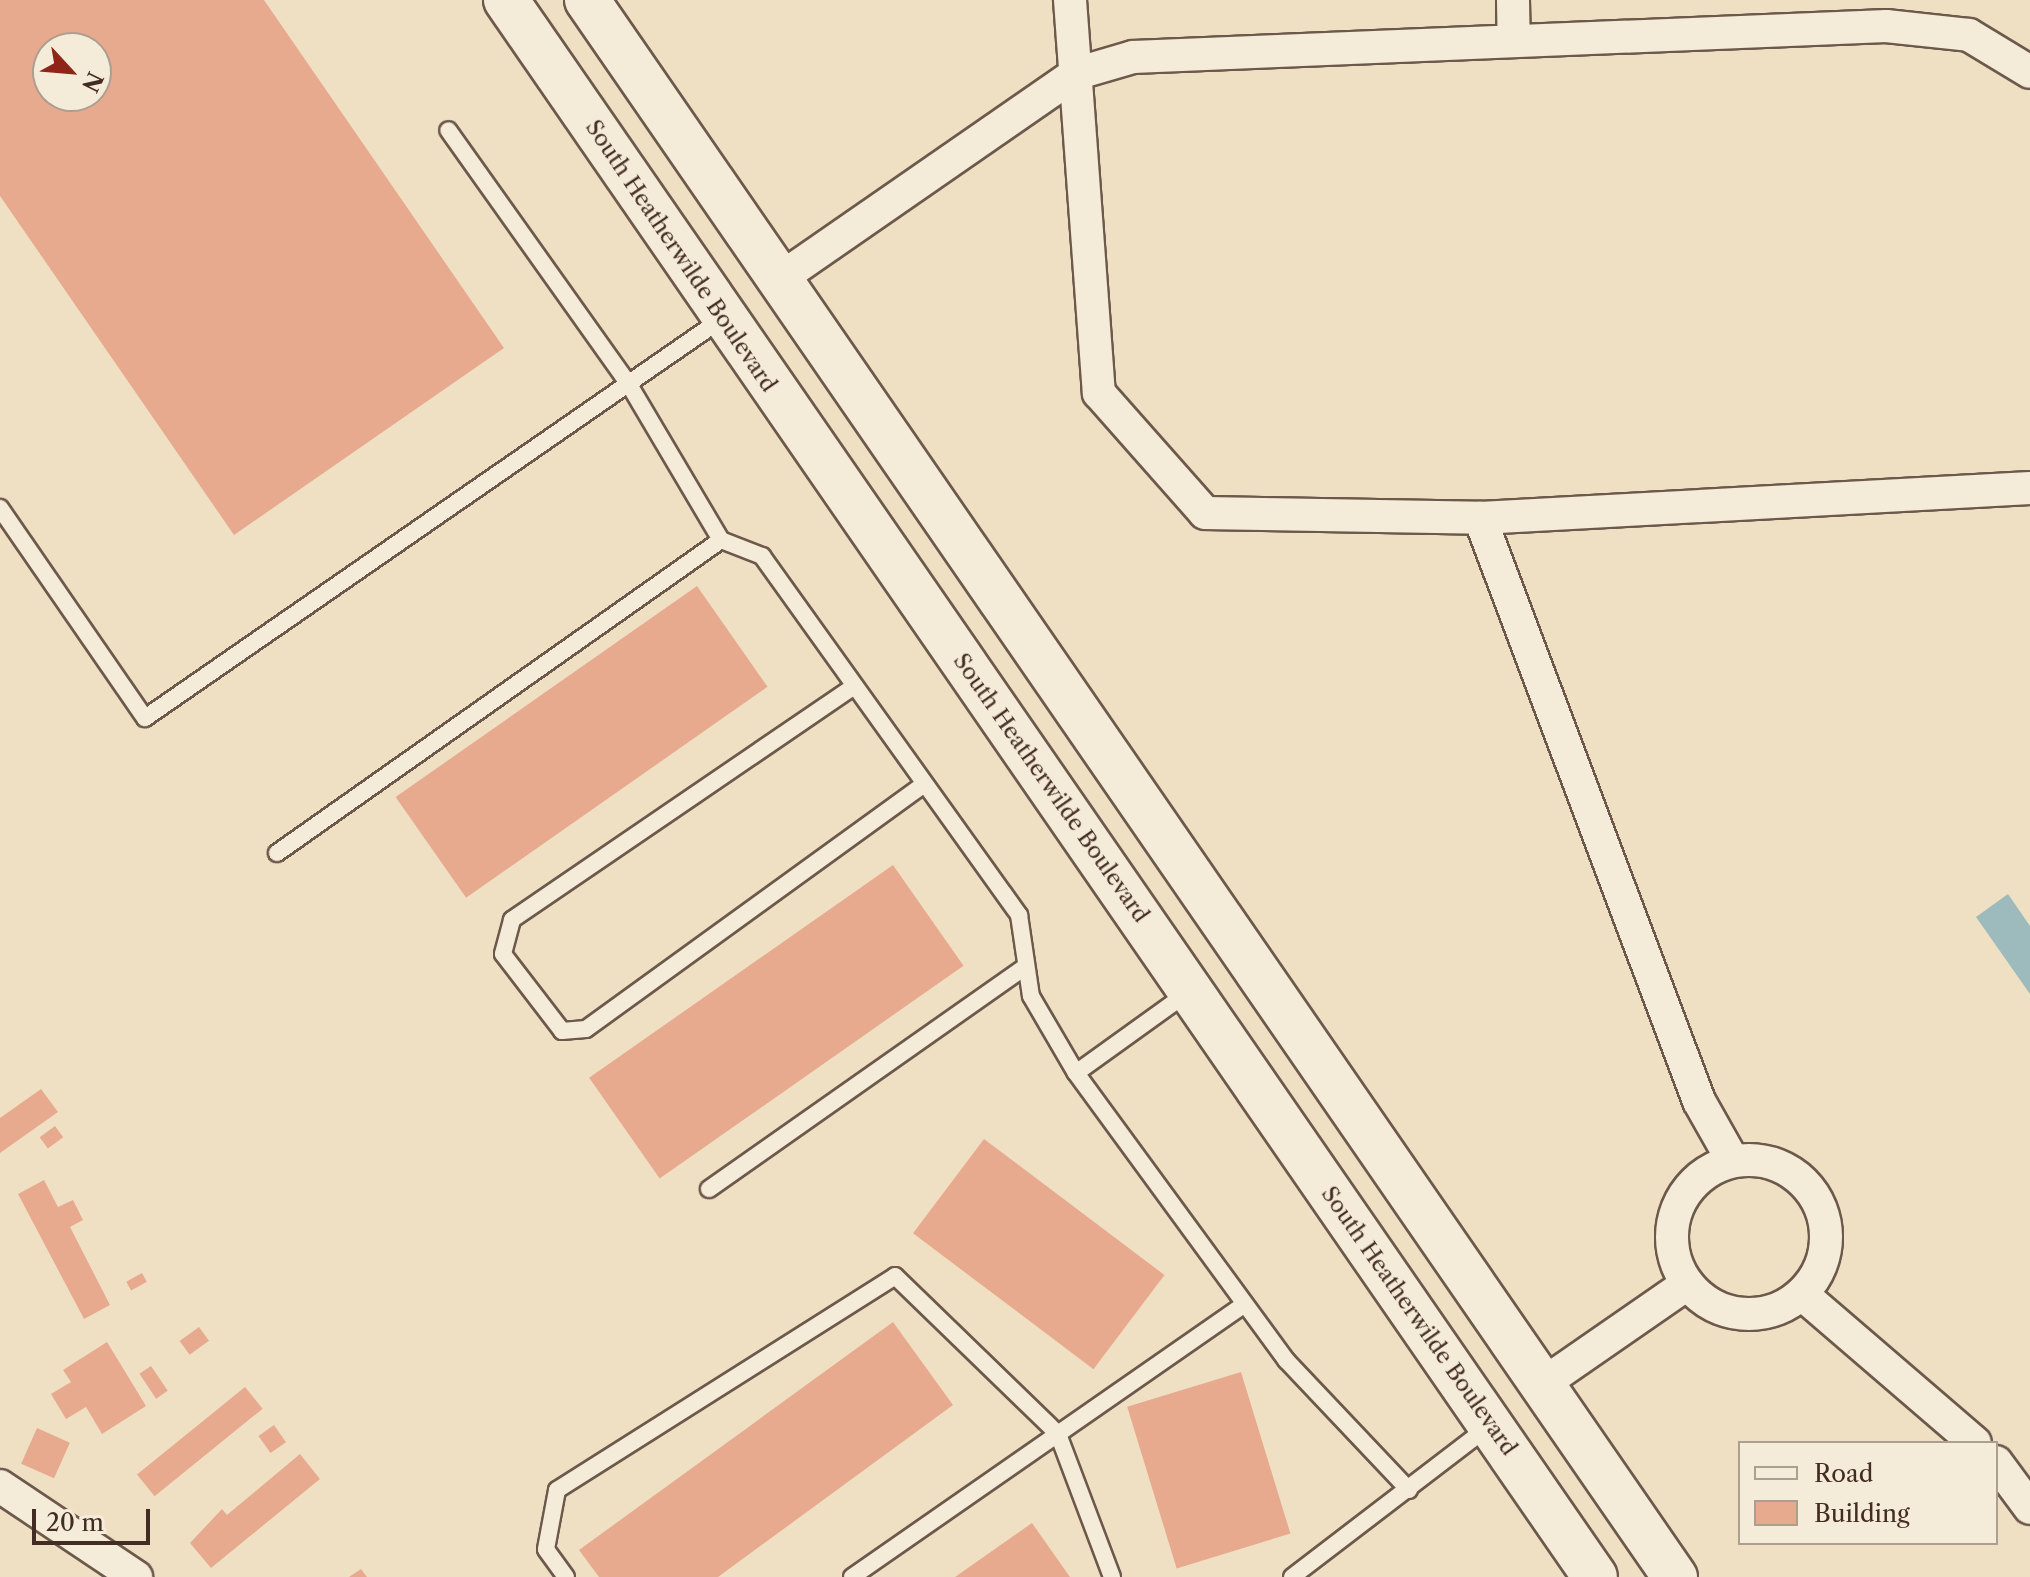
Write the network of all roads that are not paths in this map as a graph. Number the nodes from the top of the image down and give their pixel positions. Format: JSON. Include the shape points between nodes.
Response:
{"nodes":[{"id":1,"x":506,"y":0,"type":"edge"},
{"id":2,"x":587,"y":0,"type":"edge"},
{"id":3,"x":1070,"y":0,"type":"edge"},
{"id":4,"x":1513,"y":0,"type":"edge"},
{"id":5,"x":1514,"y":39,"type":"junction"},
{"id":6,"x":2030,"y":72,"type":"edge"},
{"id":7,"x":1075,"y":74,"type":"junction"},
{"id":8,"x":448,"y":130,"type":"dead end"},
{"id":9,"x":778,"y":280,"type":"junction"},
{"id":10,"x":723,"y":318,"type":"junction"},
{"id":11,"x":628,"y":383,"type":"junction"},
{"id":12,"x":2030,"y":488,"type":"edge"},
{"id":13,"x":0,"y":508,"type":"edge"},
{"id":14,"x":1480,"y":518,"type":"junction"},
{"id":15,"x":721,"y":540,"type":"junction"},
{"id":16,"x":853,"y":687,"type":"junction"},
{"id":17,"x":923,"y":785,"type":"junction"},
{"id":18,"x":277,"y":853,"type":"dead end"},
{"id":19,"x":1024,"y":968,"type":"junction"},
{"id":20,"x":1191,"y":990,"type":"junction"},
{"id":21,"x":1076,"y":1073,"type":"junction"},
{"id":22,"x":1733,"y":1161,"type":"junction"},
{"id":23,"x":709,"y":1189,"type":"dead end"},
{"id":24,"x":1687,"y":1284,"type":"junction"},
{"id":25,"x":1802,"y":1294,"type":"junction"},
{"id":26,"x":1243,"y":1305,"type":"junction"},
{"id":27,"x":1544,"y":1383,"type":"junction"},
{"id":28,"x":1491,"y":1425,"type":"junction"},
{"id":29,"x":1058,"y":1434,"type":"junction"},
{"id":30,"x":1973,"y":1441,"type":"edge"},
{"id":31,"x":1998,"y":1465,"type":"edge"},
{"id":32,"x":0,"y":1486,"type":"edge"},
{"id":33,"x":1409,"y":1490,"type":"junction"},
{"id":34,"x":2030,"y":1508,"type":"edge"},
{"id":35,"x":136,"y":1577,"type":"edge"},
{"id":36,"x":566,"y":1577,"type":"edge"},
{"id":37,"x":852,"y":1577,"type":"edge"},
{"id":38,"x":1112,"y":1577,"type":"edge"},
{"id":39,"x":1292,"y":1577,"type":"edge"},
{"id":40,"x":1595,"y":1577,"type":"edge"},
{"id":41,"x":1675,"y":1577,"type":"edge"}],
"edges":[{"from":1,"to":10,"type":"main road","name":"South Heatherwilde Boulevard"},
{"from":2,"to":9,"type":"main road"},
{"from":3,"to":7,"type":"street"},
{"from":4,"to":5,"type":"street"},
{"from":5,"to":6,"type":"street","via":[[1886,26],[1969,35]]},
{"from":5,"to":7,"type":"street","via":[[1133,57]]},
{"from":7,"to":9,"type":"street"},
{"from":7,"to":14,"type":"street","via":[[1099,393],[1205,513]]},
{"from":8,"to":11,"type":"lane"},
{"from":9,"to":10,"type":"main road"},
{"from":9,"to":27,"type":"main road"},
{"from":10,"to":11,"type":"lane"},
{"from":10,"to":20,"type":"main road","name":"South Heatherwilde Boulevard"},
{"from":11,"to":13,"type":"lane","via":[[145,718]]},
{"from":11,"to":15,"type":"lane"},
{"from":12,"to":14,"type":"street"},
{"from":14,"to":22,"type":"street","via":[[1699,1101]]},
{"from":15,"to":16,"type":"lane","via":[[762,556]]},
{"from":15,"to":18,"type":"lane"},
{"from":16,"to":17,"type":"lane"},
{"from":16,"to":17,"type":"lane","via":[[512,920],[503,954],[562,1031],[586,1029]]},
{"from":17,"to":19,"type":"lane","via":[[1019,915]]},
{"from":19,"to":21,"type":"lane","via":[[1031,996]]},
{"from":19,"to":23,"type":"lane"},
{"from":20,"to":21,"type":"lane"},
{"from":20,"to":28,"type":"main road","name":"South Heatherwilde Boulevard"},
{"from":21,"to":26,"type":"lane"},
{"from":22,"to":24,"type":"street","via":[[1700,1178],[1677,1209],[1675,1261]]},
{"from":22,"to":25,"type":"street","via":[[1783,1167],[1819,1201],[1826,1250]]},
{"from":24,"to":25,"type":"street","via":[[1729,1312],[1780,1308]]},
{"from":24,"to":27,"type":"street"},
{"from":25,"to":30,"type":"street"},
{"from":26,"to":29,"type":"lane"},
{"from":26,"to":33,"type":"lane","via":[[1349,1434]]},
{"from":27,"to":28,"type":"main road"},
{"from":27,"to":41,"type":"main road"},
{"from":28,"to":33,"type":"lane"},
{"from":28,"to":40,"type":"main road","name":"South Heatherwilde Boulevard"},
{"from":29,"to":36,"type":"lane","via":[[895,1276],[557,1490],[546,1549]]},
{"from":29,"to":37,"type":"lane"},
{"from":29,"to":38,"type":"lane"},
{"from":31,"to":34,"type":"street"},
{"from":32,"to":35,"type":"street"},
{"from":33,"to":39,"type":"lane"}]}
